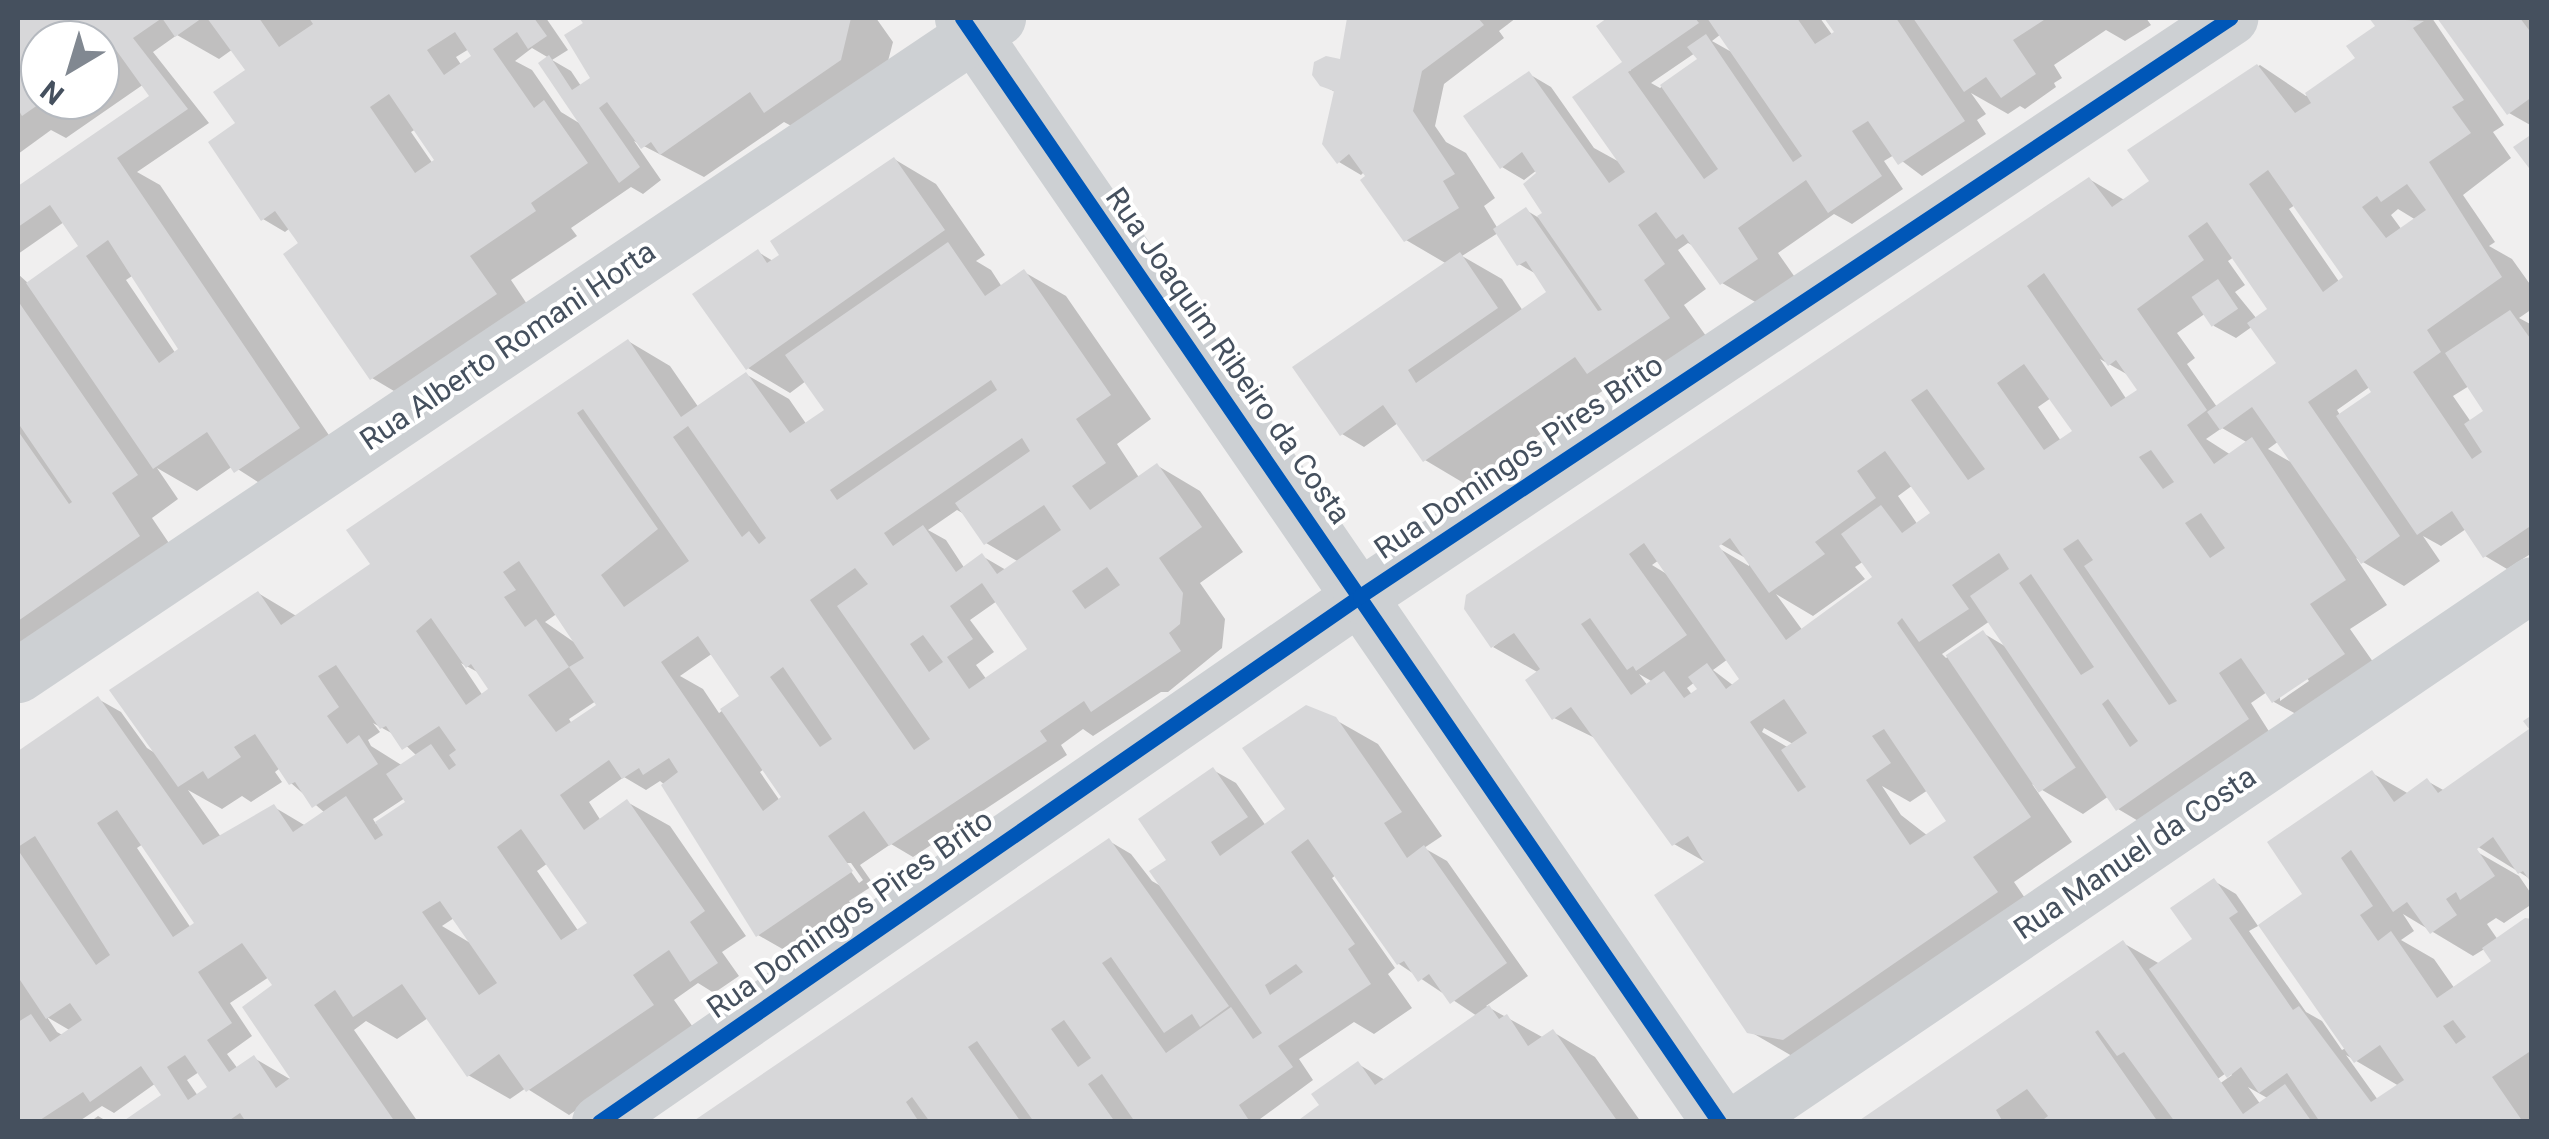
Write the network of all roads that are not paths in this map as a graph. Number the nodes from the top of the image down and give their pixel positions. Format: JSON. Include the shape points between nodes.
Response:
{"nodes":[{"id":1,"x":2230,"y":18,"type":"edge"},
{"id":2,"x":978,"y":23,"type":"edge"},
{"id":3,"x":2532,"y":584,"type":"edge"},
{"id":4,"x":1360,"y":596,"type":"junction"},
{"id":5,"x":18,"y":674,"type":"edge"},
{"id":6,"x":599,"y":1122,"type":"edge"},
{"id":7,"x":1719,"y":1122,"type":"edge"},
{"id":8,"x":1739,"y":1122,"type":"edge"}],
"edges":[{"from":1,"to":4,"type":"street","name":"Rua Domingos Pires Brito"},
{"from":2,"to":4,"type":"street","name":"Rua Joaquim Ribeiro da Costa"},
{"from":2,"to":5,"type":"street","name":"Rua Alberto Romani Horta"},
{"from":3,"to":8,"type":"street","name":"Rua Manuel da Costa"},
{"from":4,"to":6,"type":"street","name":"Rua Domingos Pires Brito"},
{"from":4,"to":7,"type":"street","name":"Rua Joaquim Ribeiro da Costa"}]}
